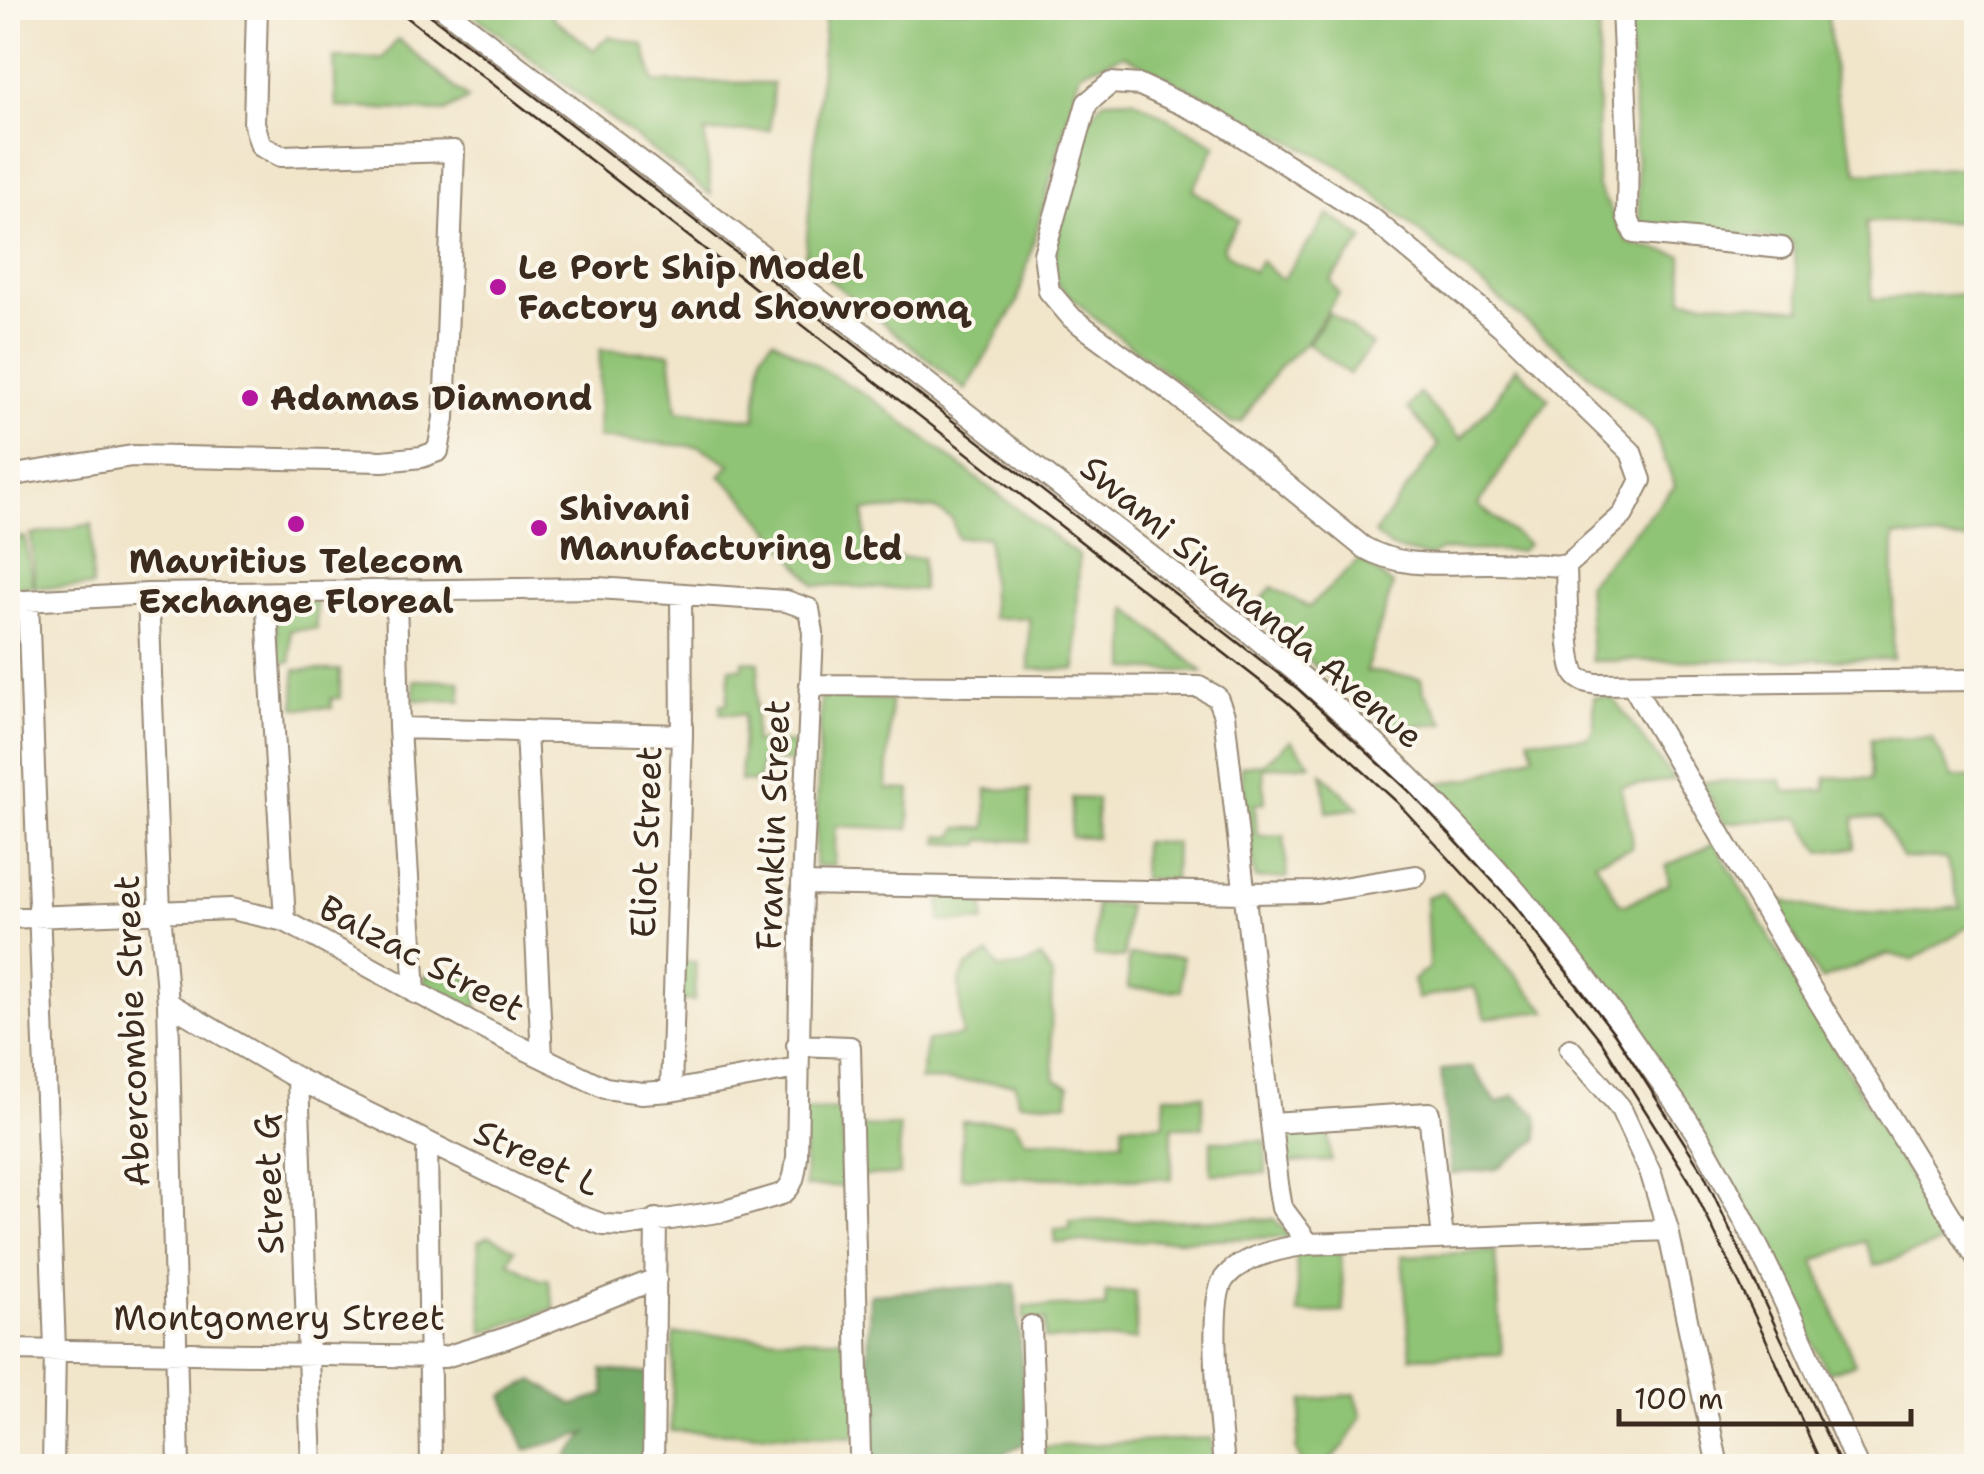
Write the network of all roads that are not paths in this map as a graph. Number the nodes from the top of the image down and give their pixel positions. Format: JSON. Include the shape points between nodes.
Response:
{"nodes":[{"id":1,"x":257,"y":8,"type":"edge"},
{"id":2,"x":443,"y":8,"type":"edge"},
{"id":3,"x":1622,"y":8,"type":"edge"},
{"id":4,"x":1782,"y":248,"type":"dead end"},
{"id":5,"x":8,"y":476,"type":"edge"},
{"id":6,"x":1566,"y":566,"type":"junction"},
{"id":7,"x":396,"y":592,"type":"junction"},
{"id":8,"x":266,"y":593,"type":"junction"},
{"id":9,"x":148,"y":594,"type":"junction"},
{"id":10,"x":682,"y":596,"type":"junction"},
{"id":11,"x":18,"y":602,"type":"edge"},
{"id":12,"x":1976,"y":680,"type":"edge"},
{"id":13,"x":1632,"y":684,"type":"junction"},
{"id":14,"x":810,"y":685,"type":"junction"},
{"id":15,"x":400,"y":728,"type":"junction"},
{"id":16,"x":526,"y":731,"type":"junction"},
{"id":17,"x":682,"y":734,"type":"junction"},
{"id":18,"x":1416,"y":876,"type":"dead end"},
{"id":19,"x":802,"y":884,"type":"junction"},
{"id":20,"x":1245,"y":893,"type":"junction"},
{"id":21,"x":160,"y":911,"type":"junction"},
{"id":22,"x":39,"y":917,"type":"junction"},
{"id":23,"x":8,"y":918,"type":"edge"},
{"id":24,"x":284,"y":921,"type":"junction"},
{"id":25,"x":415,"y":992,"type":"junction"},
{"id":26,"x":168,"y":1002,"type":"junction"},
{"id":27,"x":797,"y":1046,"type":"junction"},
{"id":28,"x":1570,"y":1049,"type":"dead end"},
{"id":29,"x":542,"y":1058,"type":"junction"},
{"id":30,"x":796,"y":1068,"type":"junction"},
{"id":31,"x":298,"y":1079,"type":"junction"},
{"id":32,"x":671,"y":1091,"type":"junction"},
{"id":33,"x":1271,"y":1124,"type":"junction"},
{"id":34,"x":427,"y":1142,"type":"junction"},
{"id":35,"x":656,"y":1219,"type":"junction"},
{"id":36,"x":1668,"y":1230,"type":"junction"},
{"id":37,"x":1443,"y":1239,"type":"junction"},
{"id":38,"x":1309,"y":1244,"type":"junction"},
{"id":39,"x":1976,"y":1257,"type":"edge"},
{"id":40,"x":656,"y":1279,"type":"junction"},
{"id":41,"x":1031,"y":1326,"type":"dead end"},
{"id":42,"x":55,"y":1349,"type":"junction"},
{"id":43,"x":8,"y":1350,"type":"edge"},
{"id":44,"x":176,"y":1350,"type":"junction"},
{"id":45,"x":306,"y":1353,"type":"junction"},
{"id":46,"x":428,"y":1356,"type":"junction"},
{"id":47,"x":860,"y":1455,"type":"dead end"},
{"id":48,"x":53,"y":1466,"type":"edge"},
{"id":49,"x":180,"y":1466,"type":"edge"},
{"id":50,"x":312,"y":1466,"type":"edge"},
{"id":51,"x":431,"y":1466,"type":"edge"},
{"id":52,"x":653,"y":1466,"type":"edge"},
{"id":53,"x":1036,"y":1466,"type":"edge"},
{"id":54,"x":1224,"y":1466,"type":"edge"},
{"id":55,"x":1718,"y":1466,"type":"edge"},
{"id":56,"x":1857,"y":1466,"type":"edge"}],
"edges":[{"from":1,"to":5,"type":"street","via":[[254,123],[261,146],[282,156],[454,151],[438,451],[383,461],[132,456]]},
{"from":2,"to":56,"type":"street","name":"Swami Sivananda Avenue","via":[[1250,634],[1438,802],[1528,901],[1706,1150]]},
{"from":3,"to":4,"type":"street","via":[[1628,216],[1634,233]]},
{"from":6,"to":6,"type":"street","via":[[1423,565],[1378,556],[1072,318],[1049,291],[1044,254],[1087,103],[1111,82],[1140,85],[1218,121],[1374,220],[1599,417],[1632,452],[1641,480],[1623,515]]},
{"from":6,"to":13,"type":"street","via":[[1574,672],[1582,681]]},
{"from":7,"to":8,"type":"street"},
{"from":7,"to":10,"type":"street","via":[[598,588]]},
{"from":7,"to":15,"type":"street"},
{"from":8,"to":9,"type":"street"},
{"from":8,"to":24,"type":"street"},
{"from":9,"to":11,"type":"street"},
{"from":9,"to":21,"type":"street","name":"Abercombie Street"},
{"from":10,"to":14,"type":"street","name":"Franklin Street","via":[[809,608]]},
{"from":10,"to":17,"type":"street","name":"Eliot Street"},
{"from":11,"to":22,"type":"street"},
{"from":12,"to":13,"type":"street"},
{"from":13,"to":39,"type":"street"},
{"from":14,"to":19,"type":"street","name":"Franklin Street"},
{"from":14,"to":20,"type":"street","via":[[1199,688],[1216,697],[1224,715]]},
{"from":15,"to":16,"type":"street"},
{"from":15,"to":25,"type":"street"},
{"from":16,"to":17,"type":"street"},
{"from":16,"to":29,"type":"street"},
{"from":17,"to":32,"type":"street","name":"Eliot Street"},
{"from":18,"to":20,"type":"street","via":[[1317,892]]},
{"from":19,"to":20,"type":"street"},
{"from":19,"to":27,"type":"street","name":"Franklin Street"},
{"from":20,"to":33,"type":"street"},
{"from":21,"to":22,"type":"street","name":"Balzac Street"},
{"from":21,"to":24,"type":"street","name":"Balzac Street","via":[[231,909]]},
{"from":21,"to":26,"type":"street","name":"Abercombie Street"},
{"from":22,"to":23,"type":"street","name":"Balzac Street"},
{"from":22,"to":42,"type":"street"},
{"from":24,"to":25,"type":"street","name":"Balzac Street"},
{"from":25,"to":29,"type":"street","name":"Balzac Street"},
{"from":26,"to":31,"type":"street","name":"Street L"},
{"from":26,"to":44,"type":"street","name":"Abercombie Street"},
{"from":27,"to":30,"type":"street","name":"Franklin Street"},
{"from":27,"to":47,"type":"street","via":[[850,1047]]},
{"from":28,"to":36,"type":"street","via":[[1629,1123]]},
{"from":29,"to":32,"type":"street","name":"Balzac Street","via":[[604,1088]]},
{"from":30,"to":32,"type":"street","name":"Balzac Street"},
{"from":30,"to":35,"type":"street","name":"Street L","via":[[796,1157],[789,1189],[725,1211]]},
{"from":31,"to":34,"type":"street","name":"Street L"},
{"from":31,"to":45,"type":"street","name":"Street G"},
{"from":33,"to":37,"type":"street","via":[[1429,1113]]},
{"from":33,"to":38,"type":"street","via":[[1282,1208]]},
{"from":34,"to":35,"type":"street","name":"Street L","via":[[590,1220],[624,1226]]},
{"from":34,"to":46,"type":"street"},
{"from":35,"to":40,"type":"street"},
{"from":36,"to":37,"type":"street"},
{"from":36,"to":55,"type":"street"},
{"from":37,"to":38,"type":"street"},
{"from":38,"to":54,"type":"street","via":[[1238,1266],[1220,1286],[1216,1339]]},
{"from":40,"to":46,"type":"street","name":"Montgomery Street","via":[[506,1338]]},
{"from":40,"to":52,"type":"street"},
{"from":41,"to":53,"type":"street"},
{"from":42,"to":43,"type":"street","name":"Montgomery Street"},
{"from":42,"to":44,"type":"street","name":"Montgomery Street"},
{"from":42,"to":48,"type":"street"},
{"from":44,"to":45,"type":"street","name":"Montgomery Street"},
{"from":44,"to":49,"type":"street","name":"Abercombie Street"},
{"from":45,"to":46,"type":"street","name":"Montgomery Street"},
{"from":45,"to":50,"type":"street","name":"Street G"},
{"from":46,"to":51,"type":"street"}]}
